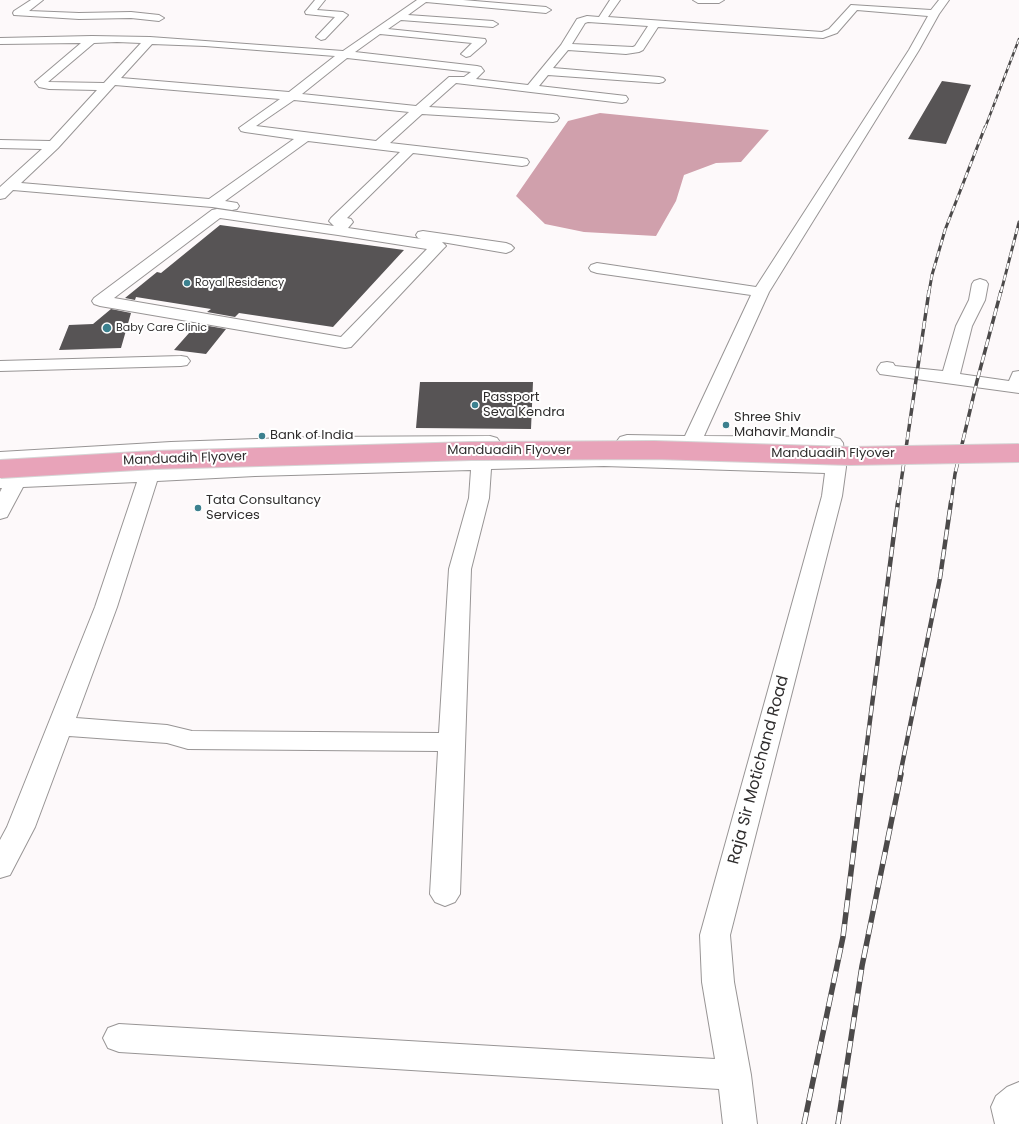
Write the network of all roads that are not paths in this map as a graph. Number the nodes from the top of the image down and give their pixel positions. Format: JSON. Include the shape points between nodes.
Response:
{"nodes":[{"id":1,"x":38,"y":0,"type":"edge"},
{"id":2,"x":320,"y":0,"type":"edge"},
{"id":3,"x":423,"y":0,"type":"edge"},
{"id":4,"x":429,"y":0,"type":"edge"},
{"id":5,"x":615,"y":0,"type":"edge"},
{"id":6,"x":698,"y":0,"type":"edge"},
{"id":7,"x":719,"y":0,"type":"edge"},
{"id":8,"x":944,"y":0,"type":"edge"},
{"id":9,"x":845,"y":1,"type":"edge"},
{"id":10,"x":856,"y":6,"type":"junction"},
{"id":11,"x":546,"y":10,"type":"dead end"},
{"id":12,"x":934,"y":13,"type":"junction"},
{"id":13,"x":62,"y":15,"type":"junction"},
{"id":14,"x":399,"y":17,"type":"junction"},
{"id":15,"x":159,"y":18,"type":"dead end"},
{"id":16,"x":602,"y":19,"type":"junction"},
{"id":17,"x":656,"y":23,"type":"junction"},
{"id":18,"x":493,"y":24,"type":"dead end"},
{"id":19,"x":344,"y":31,"type":"dead end"},
{"id":20,"x":359,"y":32,"type":"dead end"},
{"id":21,"x":376,"y":32,"type":"junction"},
{"id":22,"x":92,"y":39,"type":"junction"},
{"id":23,"x":150,"y":40,"type":"junction"},
{"id":24,"x":0,"y":41,"type":"edge"},
{"id":25,"x":32,"y":41,"type":"junction"},
{"id":26,"x":565,"y":47,"type":"junction"},
{"id":27,"x":345,"y":54,"type":"junction"},
{"id":28,"x":466,"y":54,"type":"dead end"},
{"id":29,"x":331,"y":66,"type":"junction"},
{"id":30,"x":346,"y":68,"type":"dead end"},
{"id":31,"x":544,"y":71,"type":"junction"},
{"id":32,"x":437,"y":77,"type":"dead end"},
{"id":33,"x":453,"y":79,"type":"junction"},
{"id":34,"x":659,"y":80,"type":"dead end"},
{"id":35,"x":467,"y":81,"type":"junction"},
{"id":36,"x":110,"y":84,"type":"junction"},
{"id":37,"x":531,"y":88,"type":"junction"},
{"id":38,"x":292,"y":96,"type":"junction"},
{"id":39,"x":622,"y":99,"type":"dead end"},
{"id":40,"x":421,"y":110,"type":"junction"},
{"id":41,"x":553,"y":118,"type":"dead end"},
{"id":42,"x":305,"y":137,"type":"junction"},
{"id":43,"x":0,"y":144,"type":"edge"},
{"id":44,"x":53,"y":145,"type":"junction"},
{"id":45,"x":380,"y":145,"type":"junction"},
{"id":46,"x":410,"y":149,"type":"junction"},
{"id":47,"x":522,"y":162,"type":"dead end"},
{"id":48,"x":11,"y":186,"type":"junction"},
{"id":49,"x":0,"y":195,"type":"edge"},
{"id":50,"x":212,"y":203,"type":"junction"},
{"id":51,"x":340,"y":225,"type":"junction"},
{"id":52,"x":506,"y":248,"type":"dead end"},
{"id":53,"x":597,"y":268,"type":"dead end"},
{"id":54,"x":980,"y":284,"type":"dead end"},
{"id":55,"x":761,"y":292,"type":"junction"},
{"id":56,"x":181,"y":361,"type":"dead end"},
{"id":57,"x":0,"y":366,"type":"edge"},
{"id":58,"x":886,"y":367,"type":"dead end"},
{"id":59,"x":1019,"y":376,"type":"edge"},
{"id":60,"x":950,"y":378,"type":"junction"},
{"id":61,"x":692,"y":441,"type":"junction"},
{"id":62,"x":1019,"y":453,"type":"edge"},
{"id":63,"x":0,"y":458,"type":"edge"},
{"id":64,"x":482,"y":463,"type":"junction"},
{"id":65,"x":685,"y":463,"type":"junction"},
{"id":66,"x":836,"y":467,"type":"junction"},
{"id":67,"x":149,"y":475,"type":"junction"},
{"id":68,"x":5,"y":478,"type":"edge"},
{"id":69,"x":0,"y":513,"type":"edge"},
{"id":70,"x":60,"y":726,"type":"junction"},
{"id":71,"x":450,"y":742,"type":"junction"},
{"id":72,"x":0,"y":867,"type":"edge"},
{"id":73,"x":445,"y":894,"type":"dead end"},
{"id":74,"x":119,"y":1038,"type":"dead end"},
{"id":75,"x":734,"y":1075,"type":"junction"},
{"id":76,"x":1019,"y":1098,"type":"edge"},
{"id":77,"x":740,"y":1124,"type":"edge"},
{"id":78,"x":1012,"y":1124,"type":"edge"}],
"edges":[{"from":1,"to":13,"type":"street","via":[[18,13]]},
{"from":2,"to":19,"type":"street","via":[[310,12],[343,15],[325,34]]},
{"from":3,"to":14,"type":"street"},
{"from":4,"to":11,"type":"street"},
{"from":5,"to":16,"type":"street"},
{"from":6,"to":7,"type":"street"},
{"from":8,"to":12,"type":"street"},
{"from":9,"to":10,"type":"street"},
{"from":10,"to":12,"type":"street"},
{"from":10,"to":17,"type":"street","via":[[833,32],[823,35]]},
{"from":12,"to":55,"type":"street","via":[[914,50]]},
{"from":13,"to":15,"type":"street","via":[[131,15]]},
{"from":13,"to":25,"type":"street"},
{"from":14,"to":18,"type":"street"},
{"from":14,"to":21,"type":"street"},
{"from":16,"to":17,"type":"street"},
{"from":16,"to":26,"type":"street","via":[[581,21]]},
{"from":17,"to":26,"type":"street","via":[[635,50]]},
{"from":20,"to":21,"type":"street"},
{"from":21,"to":27,"type":"street"},
{"from":21,"to":28,"type":"street","via":[[481,41]]},
{"from":22,"to":23,"type":"street"},
{"from":22,"to":25,"type":"street"},
{"from":22,"to":36,"type":"street","via":[[41,82],[49,86]]},
{"from":23,"to":27,"type":"street"},
{"from":23,"to":36,"type":"street"},
{"from":24,"to":25,"type":"street"},
{"from":26,"to":31,"type":"street"},
{"from":27,"to":29,"type":"street"},
{"from":27,"to":35,"type":"street","via":[[477,69],[478,71]]},
{"from":29,"to":30,"type":"street"},
{"from":29,"to":38,"type":"street"},
{"from":31,"to":34,"type":"street"},
{"from":31,"to":37,"type":"street"},
{"from":32,"to":33,"type":"street"},
{"from":33,"to":35,"type":"street"},
{"from":33,"to":40,"type":"street"},
{"from":35,"to":37,"type":"street"},
{"from":36,"to":38,"type":"street"},
{"from":36,"to":44,"type":"street"},
{"from":37,"to":39,"type":"street"},
{"from":38,"to":40,"type":"street"},
{"from":38,"to":42,"type":"street","via":[[245,128]]},
{"from":40,"to":41,"type":"street"},
{"from":40,"to":45,"type":"street"},
{"from":42,"to":45,"type":"street"},
{"from":42,"to":50,"type":"street"},
{"from":43,"to":44,"type":"street"},
{"from":44,"to":48,"type":"street"},
{"from":45,"to":46,"type":"street"},
{"from":46,"to":47,"type":"street"},
{"from":46,"to":51,"type":"street"},
{"from":48,"to":49,"type":"street"},
{"from":48,"to":50,"type":"street"},
{"from":50,"to":51,"type":"street"},
{"from":51,"to":51,"type":"street","via":[[438,246],[345,343],[100,301],[217,214]]},
{"from":51,"to":52,"type":"street"},
{"from":53,"to":55,"type":"street"},
{"from":54,"to":60,"type":"street","via":[[977,300],[964,326]]},
{"from":55,"to":61,"type":"street"},
{"from":56,"to":57,"type":"street"},
{"from":58,"to":60,"type":"street","via":[[886,370]]},
{"from":59,"to":60,"type":"street","via":[[1016,388]]},
{"from":61,"to":63,"type":"street","via":[[314,443]]},
{"from":61,"to":65,"type":"street"},
{"from":61,"to":66,"type":"street","name":"Raja Sir Motichand Road","via":[[833,443]]},
{"from":62,"to":68,"type":"main road","name":"Manduadih Flyover","bridge":true,"via":[[850,456],[654,450],[471,451],[154,460]]},
{"from":64,"to":65,"type":"street","via":[[604,460]]},
{"from":64,"to":67,"type":"street"},
{"from":64,"to":71,"type":"street","via":[[479,498],[460,569]]},
{"from":65,"to":66,"type":"street"},
{"from":66,"to":75,"type":"street","name":"Raja Sir Motichand Road","via":[[832,496],[715,935],[718,982]]},
{"from":67,"to":68,"type":"street"},
{"from":67,"to":70,"type":"street","via":[[106,607]]},
{"from":68,"to":69,"type":"street"},
{"from":70,"to":71,"type":"street","via":[[167,734],[188,740]]},
{"from":70,"to":72,"type":"street","via":[[22,827]]},
{"from":71,"to":73,"type":"street"},
{"from":74,"to":75,"type":"street"},
{"from":75,"to":77,"type":"street","name":"Raja Sir Motichand Road"},
{"from":76,"to":78,"type":"street","via":[[1008,1107]]}]}
